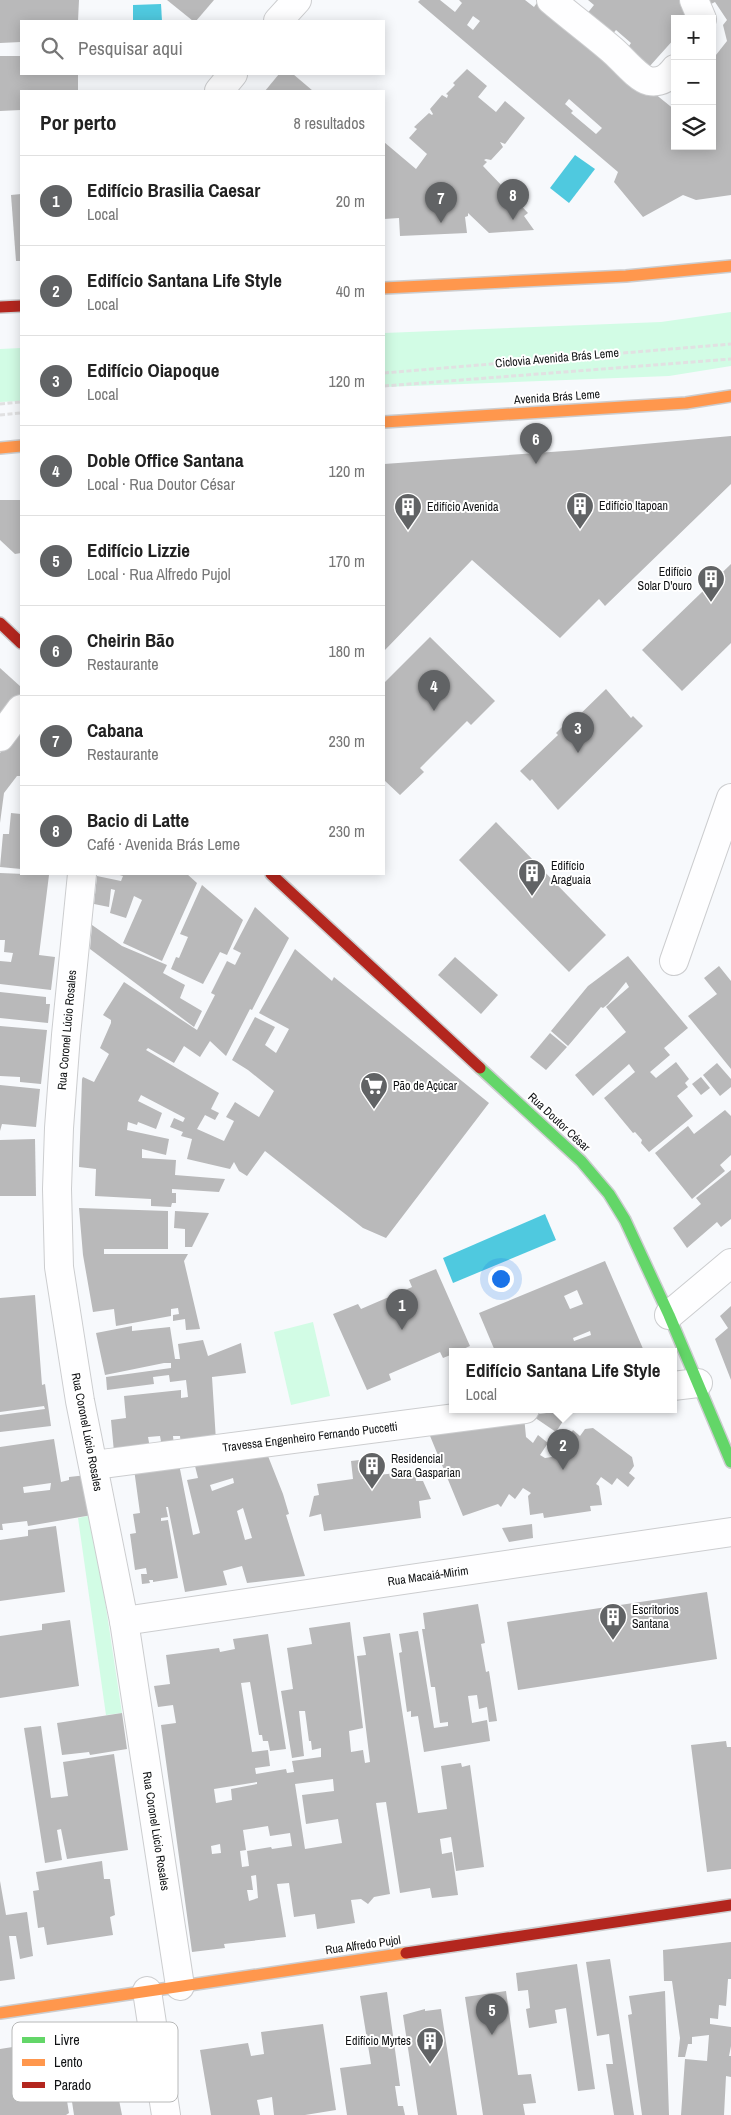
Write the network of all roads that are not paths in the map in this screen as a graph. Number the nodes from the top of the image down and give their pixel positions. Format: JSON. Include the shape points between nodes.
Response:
{"nodes":[{"id":1,"x":297,"y":0,"type":"edge"},
{"id":2,"x":551,"y":0,"type":"edge"},
{"id":3,"x":694,"y":0,"type":"edge"},
{"id":4,"x":700,"y":15,"type":"edge"},
{"id":5,"x":279,"y":20,"type":"edge"},
{"id":6,"x":671,"y":74,"type":"edge"},
{"id":7,"x":233,"y":75,"type":"edge"},
{"id":8,"x":220,"y":90,"type":"edge"},
{"id":9,"x":731,"y":266,"type":"edge"},
{"id":10,"x":385,"y":288,"type":"edge"},
{"id":11,"x":20,"y":306,"type":"edge"},
{"id":12,"x":0,"y":307,"type":"edge"},
{"id":13,"x":731,"y":396,"type":"edge"},
{"id":14,"x":385,"y":422,"type":"edge"},
{"id":15,"x":20,"y":446,"type":"edge"},
{"id":16,"x":0,"y":448,"type":"edge"},
{"id":17,"x":0,"y":623,"type":"edge"},
{"id":18,"x":20,"y":642,"type":"edge"},
{"id":19,"x":20,"y":710,"type":"edge"},
{"id":20,"x":0,"y":737,"type":"edge"},
{"id":21,"x":731,"y":798,"type":"edge"},
{"id":22,"x":82,"y":875,"type":"edge"},
{"id":23,"x":272,"y":875,"type":"edge"},
{"id":24,"x":674,"y":961,"type":"dead end"},
{"id":25,"x":731,"y":1263,"type":"edge"},
{"id":26,"x":669,"y":1315,"type":"junction"},
{"id":27,"x":677,"y":1348,"type":"edge"},
{"id":28,"x":677,"y":1350,"type":"edge"},
{"id":29,"x":685,"y":1384,"type":"edge"},
{"id":30,"x":494,"y":1413,"type":"edge"},
{"id":31,"x":731,"y":1462,"type":"edge"},
{"id":32,"x":94,"y":1465,"type":"junction"},
{"id":33,"x":731,"y":1532,"type":"edge"},
{"id":34,"x":124,"y":1621,"type":"junction"},
{"id":35,"x":731,"y":1905,"type":"edge"},
{"id":36,"x":180,"y":1986,"type":"junction"},
{"id":37,"x":147,"y":1991,"type":"junction"},
{"id":38,"x":0,"y":2012,"type":"edge"},
{"id":39,"x":152,"y":2022,"type":"edge"},
{"id":40,"x":164,"y":2102,"type":"edge"},
{"id":41,"x":166,"y":2115,"type":"edge"}],
"edges":[{"from":1,"to":5,"type":"street"},
{"from":2,"to":6,"type":"street","via":[[641,77],[660,81]]},
{"from":3,"to":4,"type":"street"},
{"from":7,"to":8,"type":"street"},
{"from":9,"to":10,"type":"main road","via":[[626,276]]},
{"from":11,"to":12,"type":"main road"},
{"from":13,"to":14,"type":"main road","name":"Avenida Brás Leme","via":[[686,403]]},
{"from":15,"to":16,"type":"main road"},
{"from":17,"to":18,"type":"main road"},
{"from":19,"to":20,"type":"street"},
{"from":21,"to":24,"type":"street"},
{"from":22,"to":32,"type":"street","name":"Rua Coronel Lúcio Rosales","via":[[66,1035],[57,1189],[59,1267],[80,1401]]},
{"from":23,"to":26,"type":"main road","name":"Rua Doutor César","via":[[581,1160],[625,1220]]},
{"from":25,"to":26,"type":"street"},
{"from":26,"to":27,"type":"main road","name":"Rua Doutor César"},
{"from":28,"to":29,"type":"main road","name":"Rua Doutor César"},
{"from":29,"to":31,"type":"main road","name":"Rua Doutor César"},
{"from":30,"to":32,"type":"street","name":"Travessa Engenheiro Fernando Puccetti"},
{"from":32,"to":34,"type":"street","name":"Rua Coronel Lúcio Rosales"},
{"from":33,"to":34,"type":"street","name":"Rua Macaiá-Mirim"},
{"from":34,"to":36,"type":"street","name":"Rua Coronel Lúcio Rosales"},
{"from":35,"to":36,"type":"main road","name":"Rua Alfredo Pujol"},
{"from":36,"to":37,"type":"main road","name":"Rua Alfredo Pujol"},
{"from":37,"to":38,"type":"main road","name":"Rua Alfredo Pujol"},
{"from":37,"to":39,"type":"street"},
{"from":40,"to":41,"type":"street"}]}
